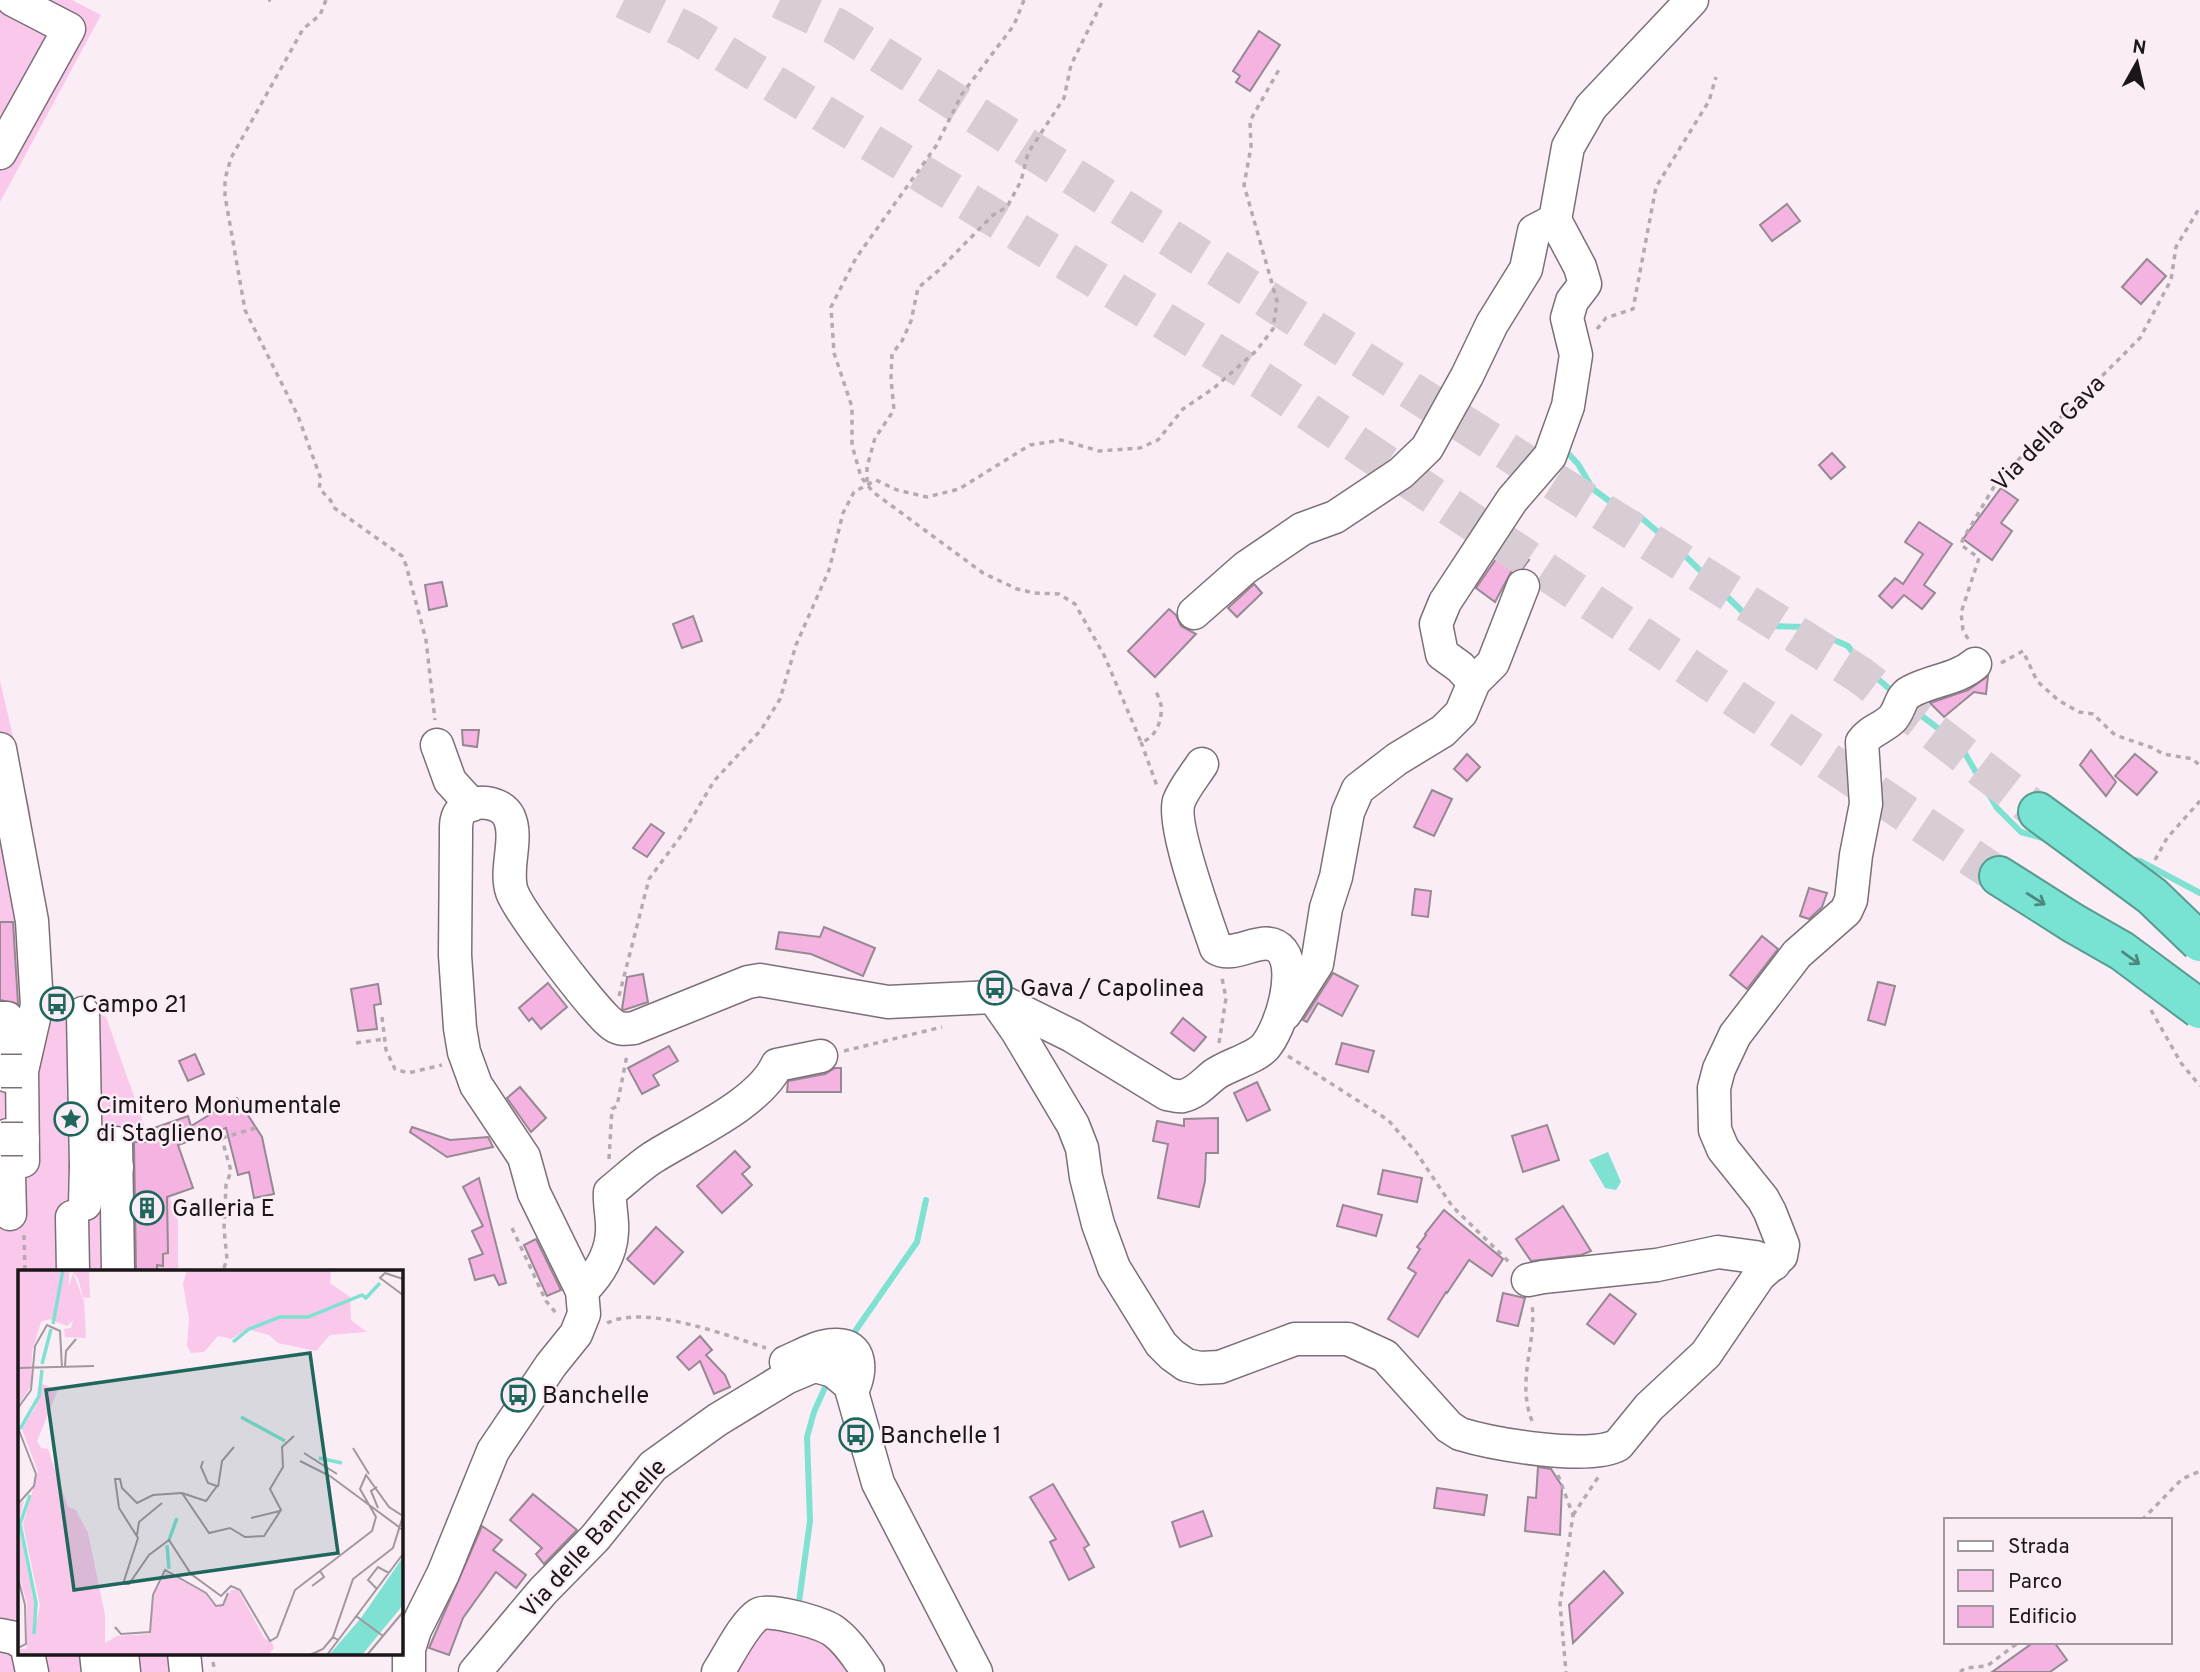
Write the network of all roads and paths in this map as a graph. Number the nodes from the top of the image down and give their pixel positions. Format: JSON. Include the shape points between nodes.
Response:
{"nodes":[{"id":1,"x":13,"y":0,"type":"edge"},
{"id":2,"x":326,"y":0,"type":"edge"},
{"id":3,"x":1024,"y":0,"type":"edge"},
{"id":4,"x":1103,"y":0,"type":"edge"},
{"id":5,"x":1692,"y":0,"type":"edge"},
{"id":6,"x":1281,"y":66,"type":"dead end"},
{"id":7,"x":1716,"y":77,"type":"dead end"},
{"id":8,"x":0,"y":153,"type":"edge"},
{"id":9,"x":2200,"y":206,"type":"edge"},
{"id":10,"x":1555,"y":220,"type":"junction"},
{"id":11,"x":1576,"y":355,"type":"junction"},
{"id":12,"x":867,"y":484,"type":"junction"},
{"id":13,"x":1523,"y":586,"type":"dead end"},
{"id":14,"x":1194,"y":613,"type":"dead end"},
{"id":15,"x":1975,"y":664,"type":"junction"},
{"id":16,"x":1474,"y":682,"type":"junction"},
{"id":17,"x":1155,"y":689,"type":"dead end"},
{"id":18,"x":437,"y":745,"type":"joint"},
{"id":19,"x":0,"y":749,"type":"edge"},
{"id":20,"x":1202,"y":764,"type":"dead end"},
{"id":21,"x":2200,"y":766,"type":"edge"},
{"id":22,"x":472,"y":805,"type":"junction"},
{"id":23,"x":2038,"y":812,"type":"tunnel mouth"},
{"id":24,"x":1998,"y":876,"type":"tunnel mouth"},
{"id":25,"x":2200,"y":942,"type":"edge"},
{"id":26,"x":1216,"y":948,"type":"junction"},
{"id":27,"x":993,"y":997,"type":"junction"},
{"id":28,"x":2145,"y":1000,"type":"dead end"},
{"id":29,"x":2200,"y":1009,"type":"edge"},
{"id":30,"x":83,"y":1013,"type":"dead end"},
{"id":31,"x":382,"y":1017,"type":"dead end"},
{"id":32,"x":0,"y":1018,"type":"edge"},
{"id":33,"x":1282,"y":1018,"type":"junction"},
{"id":34,"x":618,"y":1026,"type":"junction"},
{"id":35,"x":944,"y":1027,"type":"dead end"},
{"id":36,"x":384,"y":1039,"type":"junction"},
{"id":37,"x":356,"y":1042,"type":"dead end"},
{"id":38,"x":1264,"y":1048,"type":"junction"},
{"id":39,"x":464,"y":1052,"type":"junction"},
{"id":40,"x":821,"y":1056,"type":"joint"},
{"id":41,"x":11,"y":1071,"type":"edge"},
{"id":42,"x":1203,"y":1084,"type":"junction"},
{"id":43,"x":2200,"y":1086,"type":"edge"},
{"id":44,"x":259,"y":1127,"type":"dead end"},
{"id":45,"x":16,"y":1146,"type":"edge"},
{"id":46,"x":86,"y":1166,"type":"junction"},
{"id":47,"x":610,"y":1192,"type":"junction"},
{"id":48,"x":8,"y":1207,"type":"edge"},
{"id":49,"x":512,"y":1228,"type":"dead end"},
{"id":50,"x":1774,"y":1264,"type":"junction"},
{"id":51,"x":25,"y":1270,"type":"edge"},
{"id":52,"x":82,"y":1270,"type":"edge"},
{"id":53,"x":118,"y":1270,"type":"edge"},
{"id":54,"x":223,"y":1270,"type":"edge"},
{"id":55,"x":1528,"y":1280,"type":"junction"},
{"id":56,"x":582,"y":1291,"type":"junction"},
{"id":57,"x":576,"y":1334,"type":"junction"},
{"id":58,"x":808,"y":1353,"type":"junction"},
{"id":59,"x":769,"y":1370,"type":"dead end"},
{"id":60,"x":852,"y":1391,"type":"junction"},
{"id":61,"x":1539,"y":1439,"type":"junction"},
{"id":62,"x":1618,"y":1445,"type":"junction"},
{"id":63,"x":2200,"y":1471,"type":"edge"},
{"id":64,"x":1573,"y":1515,"type":"junction"},
{"id":65,"x":2144,"y":1518,"type":"edge"},
{"id":66,"x":0,"y":1635,"type":"edge"},
{"id":67,"x":18,"y":1640,"type":"edge"},
{"id":68,"x":2016,"y":1644,"type":"edge"},
{"id":69,"x":28,"y":1654,"type":"edge"},
{"id":70,"x":96,"y":1654,"type":"edge"},
{"id":71,"x":122,"y":1654,"type":"edge"},
{"id":72,"x":184,"y":1654,"type":"edge"},
{"id":73,"x":32,"y":1672,"type":"edge"},
{"id":74,"x":98,"y":1672,"type":"edge"},
{"id":75,"x":124,"y":1672,"type":"edge"},
{"id":76,"x":186,"y":1672,"type":"edge"},
{"id":77,"x":409,"y":1672,"type":"edge"},
{"id":78,"x":475,"y":1672,"type":"edge"},
{"id":79,"x":718,"y":1672,"type":"edge"},
{"id":80,"x":868,"y":1672,"type":"edge"},
{"id":81,"x":976,"y":1672,"type":"edge"},
{"id":82,"x":1566,"y":1672,"type":"edge"},
{"id":83,"x":1960,"y":1672,"type":"edge"}],
"edges":[{"from":1,"to":8,"type":"street","via":[[69,29]]},
{"from":2,"to":18,"type":"path","via":[[320,15],[303,29],[231,158],[225,196],[245,310],[298,416],[321,479],[319,488],[333,508],[402,556],[406,565],[426,640]]},
{"from":3,"to":12,"type":"path","via":[[1014,25],[962,94],[936,146],[856,258],[831,307],[834,353],[852,407],[852,445]]},
{"from":4,"to":12,"type":"path","via":[[1071,65],[1063,98],[1028,153],[1021,181],[1007,207],[993,215],[918,288],[911,321],[892,354],[894,410],[875,438]]},
{"from":5,"to":10,"type":"street","via":[[1591,107],[1568,147]]},
{"from":6,"to":12,"type":"path","via":[[1250,121],[1244,185],[1278,300],[1273,329],[1256,351],[1183,410],[1158,440],[1140,448],[1099,451],[1061,440],[1030,445],[959,489],[926,498],[883,481]]},
{"from":7,"to":11,"type":"path","via":[[1709,101],[1656,187],[1633,309],[1606,318]]},
{"from":9,"to":15,"type":"path","name":"Via della Gava","via":[[2176,247],[2171,280],[2140,338],[1998,480],[1963,540],[1961,545],[1979,558],[1961,612],[1963,629],[1976,651]]},
{"from":10,"to":11,"type":"street","via":[[1584,284],[1567,318]]},
{"from":10,"to":14,"type":"street","via":[[1534,231],[1526,268],[1427,448],[1401,473],[1335,517],[1302,529],[1245,568]]},
{"from":11,"to":16,"type":"street","via":[[1568,406],[1550,456],[1512,500],[1445,602],[1436,624],[1442,654]]},
{"from":12,"to":17,"type":"path","via":[[983,573],[1017,589],[1059,594],[1075,604],[1104,655],[1141,742],[1154,735],[1162,707]]},
{"from":12,"to":34,"type":"path","via":[[855,492],[843,513],[829,570],[796,645],[780,699],[761,730],[714,781],[649,879]]},
{"from":13,"to":16,"type":"street","via":[[1493,663]]},
{"from":15,"to":21,"type":"path","via":[[1993,667],[2023,651],[2037,681],[2058,700],[2093,715],[2115,735],[2163,754],[2193,759]]},
{"from":15,"to":50,"type":"street","via":[[1958,676],[1910,692],[1891,721],[1864,738],[1866,804],[1851,900],[1846,911],[1797,954],[1735,1035],[1719,1069],[1714,1088],[1715,1130],[1723,1149],[1763,1199],[1776,1225],[1783,1250]]},
{"from":16,"to":33,"type":"street","via":[[1461,713],[1443,730],[1358,789],[1348,812],[1317,964]]},
{"from":18,"to":22,"type":"street","via":[[450,781]]},
{"from":19,"to":41,"type":"street","via":[[26,883],[37,1005]]},
{"from":20,"to":26,"type":"street","via":[[1177,810]]},
{"from":22,"to":34,"type":"street","via":[[492,804],[508,814],[512,892],[529,921]]},
{"from":22,"to":39,"type":"street","via":[[462,810],[456,836],[455,955]]},
{"from":23,"to":25,"type":"highway","bridge":true,"via":[[2152,896]]},
{"from":24,"to":29,"type":"highway","one_way":true,"bridge":true,"via":[[2122,951]]},
{"from":26,"to":33,"type":"street","via":[[1230,953],[1269,944],[1283,952],[1287,984]]},
{"from":26,"to":42,"type":"path","via":[[1226,998]]},
{"from":27,"to":34,"type":"street","via":[[888,1002],[760,980]]},
{"from":27,"to":42,"type":"street","via":[[1072,1036],[1167,1094],[1182,1097]]},
{"from":27,"to":61,"type":"street","via":[[1073,1125],[1114,1268],[1172,1355],[1186,1365],[1220,1367],[1295,1339],[1348,1339],[1385,1356],[1454,1431],[1467,1436]]},
{"from":28,"to":43,"type":"path","via":[[2181,1063]]},
{"from":30,"to":46,"type":"street"},
{"from":31,"to":36,"type":"path"},
{"from":32,"to":48,"type":"street","via":[[7,1018]]},
{"from":33,"to":38,"type":"street"},
{"from":34,"to":47,"type":"path","via":[[628,1048],[617,1106],[612,1109]]},
{"from":35,"to":40,"type":"path"},
{"from":36,"to":37,"type":"path"},
{"from":36,"to":39,"type":"path","via":[[391,1062],[401,1072],[435,1068],[458,1060]]},
{"from":38,"to":42,"type":"street"},
{"from":38,"to":55,"type":"path","via":[[1296,1059],[1388,1120],[1452,1206]]},
{"from":39,"to":56,"type":"street","via":[[477,1085],[524,1157],[534,1193]]},
{"from":40,"to":47,"type":"street","via":[[777,1065],[771,1078],[732,1110],[650,1159]]},
{"from":41,"to":45,"type":"street"},
{"from":44,"to":54,"type":"path","via":[[221,1137],[231,1171],[226,1185]]},
{"from":46,"to":52,"type":"street"},
{"from":46,"to":53,"type":"street","via":[[117,1155]]},
{"from":47,"to":56,"type":"street","via":[[608,1252],[598,1274]]},
{"from":48,"to":51,"type":"path"},
{"from":49,"to":57,"type":"path","via":[[546,1301]]},
{"from":50,"to":55,"type":"street","via":[[1718,1252],[1657,1265]]},
{"from":50,"to":62,"type":"street","via":[[1759,1276],[1706,1354],[1649,1407]]},
{"from":52,"to":53,"type":"street"},
{"from":55,"to":61,"type":"path","via":[[1533,1308],[1527,1407]]},
{"from":56,"to":57,"type":"street","via":[[584,1314]]},
{"from":57,"to":58,"type":"path","via":[[582,1338],[615,1319],[642,1317],[706,1328],[787,1354]]},
{"from":57,"to":77,"type":"street","via":[[493,1451],[415,1630]]},
{"from":58,"to":59,"type":"street"},
{"from":58,"to":60,"type":"street","via":[[834,1345],[850,1350],[860,1365]]},
{"from":60,"to":78,"type":"street","name":"Via delle Banchelle","via":[[833,1371],[812,1367],[717,1420],[653,1466]]},
{"from":60,"to":81,"type":"street","via":[[878,1483]]},
{"from":61,"to":62,"type":"street","via":[[1592,1452]]},
{"from":61,"to":64,"type":"path"},
{"from":62,"to":64,"type":"path"},
{"from":63,"to":65,"type":"path","via":[[2182,1479]]},
{"from":64,"to":82,"type":"path","via":[[1560,1604]]},
{"from":66,"to":67,"type":"street"},
{"from":68,"to":83,"type":"path","via":[[1987,1666]]},
{"from":69,"to":73,"type":"street"},
{"from":70,"to":74,"type":"street"},
{"from":71,"to":75,"type":"street"},
{"from":72,"to":76,"type":"street"},
{"from":79,"to":80,"type":"street","via":[[751,1621],[771,1611],[831,1630]]}]}
